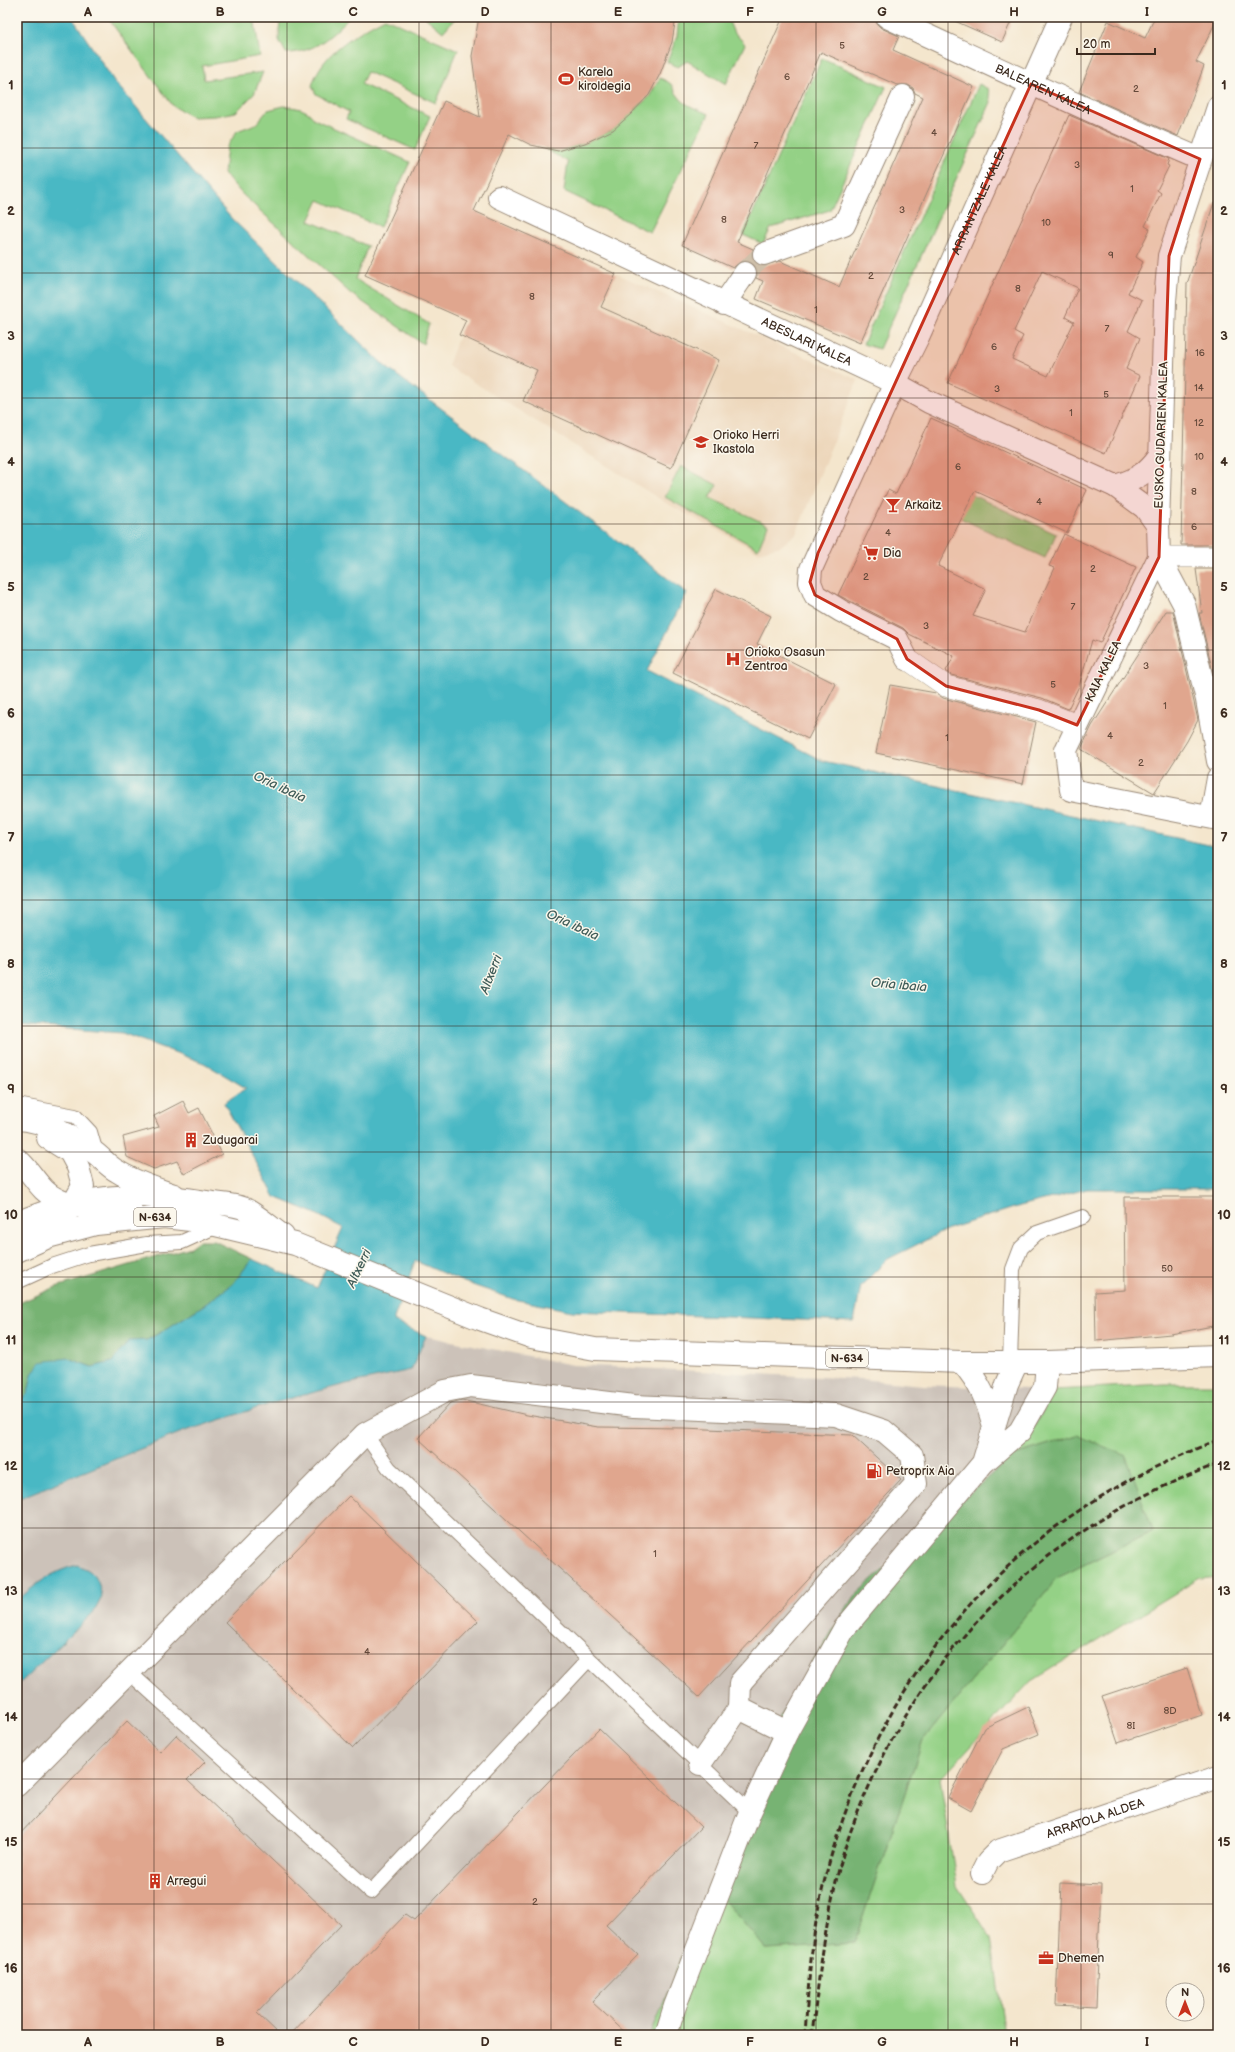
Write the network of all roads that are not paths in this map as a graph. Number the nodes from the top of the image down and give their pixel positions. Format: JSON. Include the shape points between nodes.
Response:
{"nodes":[{"id":1,"x":887,"y":17,"type":"edge"},
{"id":2,"x":1061,"y":17,"type":"edge"},
{"id":3,"x":1032,"y":84,"type":"junction"},
{"id":4,"x":903,"y":96,"type":"dead end"},
{"id":5,"x":1218,"y":107,"type":"edge"},
{"id":6,"x":1200,"y":160,"type":"junction"},
{"id":7,"x":499,"y":197,"type":"dead end"},
{"id":8,"x":764,"y":254,"type":"tunnel mouth"},
{"id":9,"x":745,"y":273,"type":"tunnel mouth"},
{"id":10,"x":724,"y":304,"type":"junction"},
{"id":11,"x":895,"y":383,"type":"junction"},
{"id":12,"x":1159,"y":456,"type":"junction"},
{"id":13,"x":1115,"y":486,"type":"junction"},
{"id":14,"x":1158,"y":526,"type":"junction"},
{"id":15,"x":1159,"y":557,"type":"junction"},
{"id":16,"x":1218,"y":557,"type":"edge"},
{"id":17,"x":907,"y":659,"type":"joint"},
{"id":18,"x":1076,"y":725,"type":"junction"},
{"id":19,"x":1218,"y":761,"type":"edge"},
{"id":20,"x":1218,"y":778,"type":"edge"},
{"id":21,"x":1215,"y":818,"type":"edge"},
{"id":22,"x":17,"y":1105,"type":"edge"},
{"id":23,"x":17,"y":1119,"type":"edge"},
{"id":24,"x":17,"y":1125,"type":"edge"},
{"id":25,"x":96,"y":1153,"type":"junction"},
{"id":26,"x":17,"y":1159,"type":"edge"},
{"id":27,"x":181,"y":1197,"type":"junction"},
{"id":28,"x":74,"y":1204,"type":"junction"},
{"id":29,"x":150,"y":1217,"type":"junction"},
{"id":30,"x":1083,"y":1217,"type":"dead end"},
{"id":31,"x":17,"y":1223,"type":"edge"},
{"id":32,"x":217,"y":1226,"type":"junction"},
{"id":33,"x":17,"y":1236,"type":"edge"},
{"id":34,"x":295,"y":1244,"type":"junction"},
{"id":35,"x":17,"y":1251,"type":"edge"},
{"id":36,"x":17,"y":1282,"type":"edge"},
{"id":37,"x":1218,"y":1356,"type":"edge"},
{"id":38,"x":962,"y":1362,"type":"junction"},
{"id":39,"x":1013,"y":1362,"type":"junction"},
{"id":40,"x":1047,"y":1362,"type":"junction"},
{"id":41,"x":994,"y":1426,"type":"junction"},
{"id":42,"x":365,"y":1434,"type":"junction"},
{"id":43,"x":983,"y":1463,"type":"junction"},
{"id":44,"x":589,"y":1659,"type":"junction"},
{"id":45,"x":130,"y":1673,"type":"junction"},
{"id":46,"x":739,"y":1708,"type":"junction"},
{"id":47,"x":787,"y":1732,"type":"junction"},
{"id":48,"x":700,"y":1764,"type":"junction"},
{"id":49,"x":1218,"y":1777,"type":"edge"},
{"id":50,"x":17,"y":1785,"type":"edge"},
{"id":51,"x":750,"y":1812,"type":"junction"},
{"id":52,"x":982,"y":1873,"type":"dead end"},
{"id":53,"x":666,"y":2035,"type":"edge"}],
"edges":[{"from":1,"to":3,"type":"main road","name":"BALEAREN KALEA"},
{"from":2,"to":3,"type":"main road","name":"ARRANTZALE KALEA"},
{"from":3,"to":6,"type":"main road","name":"BALEAREN KALEA"},
{"from":3,"to":11,"type":"main road","name":"ARRANTZALE KALEA","via":[[918,338]]},
{"from":4,"to":8,"type":"main road","via":[[844,225]]},
{"from":5,"to":6,"type":"main road","name":"EUSKO GUDARIEN KALEA"},
{"from":6,"to":12,"type":"main road","name":"EUSKO GUDARIEN KALEA","via":[[1169,256]]},
{"from":7,"to":10,"type":"main road","name":"ABESLARI KALEA"},
{"from":9,"to":10,"type":"main road"},
{"from":10,"to":11,"type":"main road","name":"ABESLARI KALEA"},
{"from":11,"to":13,"type":"main road","name":"ABESLARI KALEA","via":[[928,402]]},
{"from":11,"to":17,"type":"main road","name":"ARRANTZALE KALEA","via":[[811,569],[810,582],[815,595],[897,639]]},
{"from":12,"to":13,"type":"main road","via":[[1150,469],[1132,482]]},
{"from":12,"to":14,"type":"main road","name":"EUSKO GUDARIEN KALEA"},
{"from":13,"to":14,"type":"main road","name":"ABESLARI KALEA","via":[[1146,508]]},
{"from":14,"to":15,"type":"main road","name":"EUSKO GUDARIEN KALEA"},
{"from":15,"to":16,"type":"street"},
{"from":15,"to":18,"type":"main road","name":"KAIA KALEA"},
{"from":15,"to":19,"type":"main road","name":"EUSKO GUDARIEN KALEA","via":[[1184,604],[1207,700]]},
{"from":17,"to":18,"type":"street","via":[[946,686],[1039,710]]},
{"from":18,"to":21,"type":"main road","name":"KAIA KALEA","via":[[1066,750],[1071,790]]},
{"from":20,"to":21,"type":"main road"},
{"from":22,"to":25,"type":"lane","via":[[75,1116],[90,1132]]},
{"from":23,"to":25,"type":"main road","via":[[28,1119],[48,1126]]},
{"from":24,"to":28,"type":"main road","via":[[44,1136],[70,1152],[78,1167],[83,1186]]},
{"from":25,"to":27,"type":"main road","via":[[115,1171],[140,1183]]},
{"from":26,"to":28,"type":"main road","via":[[27,1167],[44,1190],[54,1197]]},
{"from":27,"to":28,"type":"main road","number":"N-634","via":[[112,1196]]},
{"from":27,"to":34,"type":"main road","number":"N-634","via":[[243,1208]]},
{"from":28,"to":29,"type":"main road","via":[[96,1212]]},
{"from":28,"to":31,"type":"main road","number":"N-634","via":[[49,1209]]},
{"from":28,"to":33,"type":"main road","via":[[65,1215]]},
{"from":29,"to":32,"type":"main road","number":"N-634","via":[[185,1219]]},
{"from":29,"to":35,"type":"main road","number":"N-634","via":[[96,1224],[48,1237]]},
{"from":30,"to":39,"type":"lane","via":[[1038,1233],[1021,1248],[1013,1269]]},
{"from":32,"to":34,"type":"main road","number":"N-634"},
{"from":32,"to":36,"type":"lane","via":[[182,1242],[147,1244],[89,1254],[52,1266]]},
{"from":34,"to":38,"type":"main road","number":"N-634","via":[[531,1337],[595,1349]]},
{"from":37,"to":40,"type":"main road","number":"N-634"},
{"from":38,"to":39,"type":"main road","number":"N-634"},
{"from":38,"to":41,"type":"main road","via":[[977,1380]]},
{"from":39,"to":40,"type":"main road","number":"N-634"},
{"from":39,"to":41,"type":"main road"},
{"from":40,"to":43,"type":"main road","via":[[1045,1387],[1020,1430]]},
{"from":41,"to":43,"type":"main road"},
{"from":42,"to":44,"type":"lane","via":[[389,1468]]},
{"from":42,"to":45,"type":"main road"},
{"from":42,"to":46,"type":"main road","via":[[445,1391],[471,1386],[634,1406],[836,1415],[884,1431],[912,1455],[916,1484],[740,1683]]},
{"from":43,"to":47,"type":"main road","via":[[844,1629]]},
{"from":44,"to":45,"type":"lane","via":[[371,1892]]},
{"from":44,"to":48,"type":"lane"},
{"from":45,"to":50,"type":"main road"},
{"from":46,"to":47,"type":"main road"},
{"from":46,"to":48,"type":"main road"},
{"from":47,"to":51,"type":"main road"},
{"from":48,"to":51,"type":"lane"},
{"from":49,"to":52,"type":"main road","name":"ARRATOLA ALDEA","via":[[998,1851],[988,1861]]},
{"from":51,"to":53,"type":"main road"}]}
